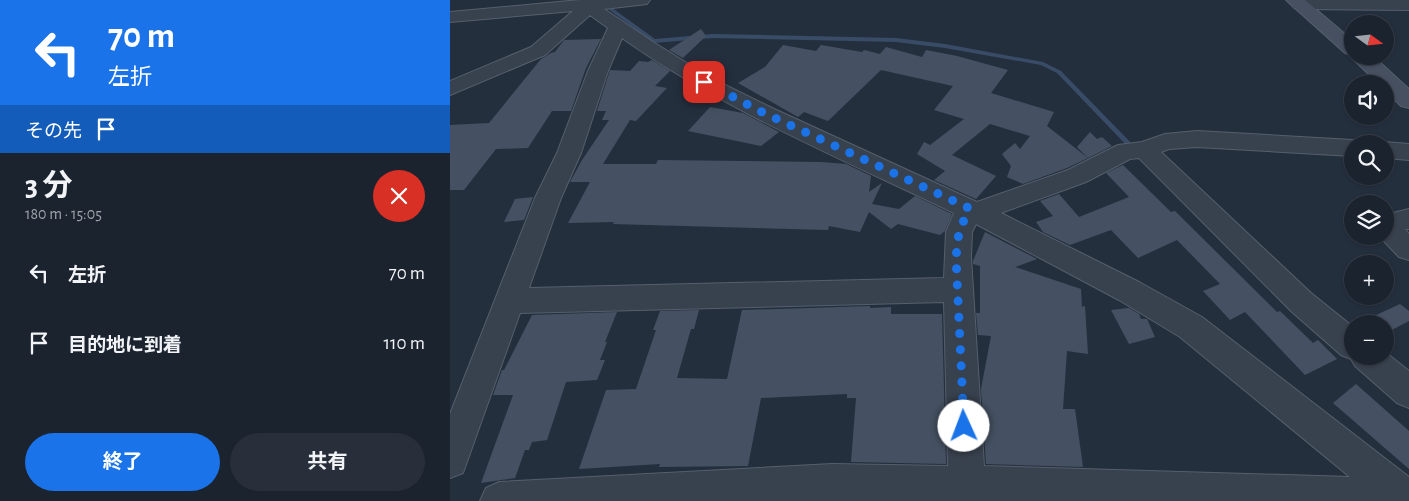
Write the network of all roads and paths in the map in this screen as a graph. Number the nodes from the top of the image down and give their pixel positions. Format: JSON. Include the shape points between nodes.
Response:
{"nodes":[{"id":1,"x":641,"y":0,"type":"edge"},
{"id":2,"x":1297,"y":2,"type":"edge"},
{"id":3,"x":1409,"y":5,"type":"edge"},
{"id":4,"x":600,"y":8,"type":"edge"},
{"id":5,"x":450,"y":17,"type":"edge"},
{"id":6,"x":1344,"y":42,"type":"edge"},
{"id":7,"x":1370,"y":65,"type":"edge"},
{"id":8,"x":450,"y":89,"type":"edge"},
{"id":9,"x":1409,"y":101,"type":"edge"},
{"id":10,"x":1344,"y":148,"type":"edge"},
{"id":11,"x":1145,"y":150,"type":"junction"},
{"id":12,"x":1394,"y":151,"type":"edge"},
{"id":13,"x":1409,"y":152,"type":"edge"},
{"id":14,"x":972,"y":210,"type":"junction"},
{"id":15,"x":1409,"y":219,"type":"edge"},
{"id":16,"x":1409,"y":249,"type":"edge"},
{"id":17,"x":958,"y":290,"type":"junction"},
{"id":18,"x":509,"y":301,"type":"junction"},
{"id":19,"x":1344,"y":338,"type":"edge"},
{"id":20,"x":1377,"y":365,"type":"edge"},
{"id":21,"x":1409,"y":392,"type":"edge"},
{"id":22,"x":450,"y":460,"type":"edge"},
{"id":23,"x":967,"y":485,"type":"junction"},
{"id":24,"x":1408,"y":498,"type":"edge"},
{"id":25,"x":499,"y":501,"type":"edge"}],
"edges":[{"from":1,"to":4,"type":"street"},
{"from":2,"to":3,"type":"street"},
{"from":2,"to":6,"type":"main road"},
{"from":4,"to":5,"type":"street"},
{"from":4,"to":8,"type":"street","via":[[584,10],[538,52]]},
{"from":4,"to":14,"type":"street","via":[[646,46],[704,82]]},
{"from":4,"to":18,"type":"street","via":[[598,71],[569,153],[548,198]]},
{"from":7,"to":9,"type":"main road"},
{"from":10,"to":11,"type":"street","via":[[1197,139],[1165,142]]},
{"from":11,"to":14,"type":"street","via":[[1126,151],[1077,176]]},
{"from":11,"to":19,"type":"street","via":[[1301,302]]},
{"from":12,"to":13,"type":"street"},
{"from":14,"to":17,"type":"street","via":[[959,232],[956,257]]},
{"from":14,"to":24,"type":"street","via":[[1129,291],[1191,327]]},
{"from":15,"to":16,"type":"street","via":[[1395,221],[1387,227]]},
{"from":17,"to":18,"type":"street"},
{"from":17,"to":23,"type":"street"},
{"from":18,"to":22,"type":"street"},
{"from":20,"to":21,"type":"street"},
{"from":23,"to":24,"type":"street"},
{"from":23,"to":25,"type":"street","via":[[832,483]]}]}
